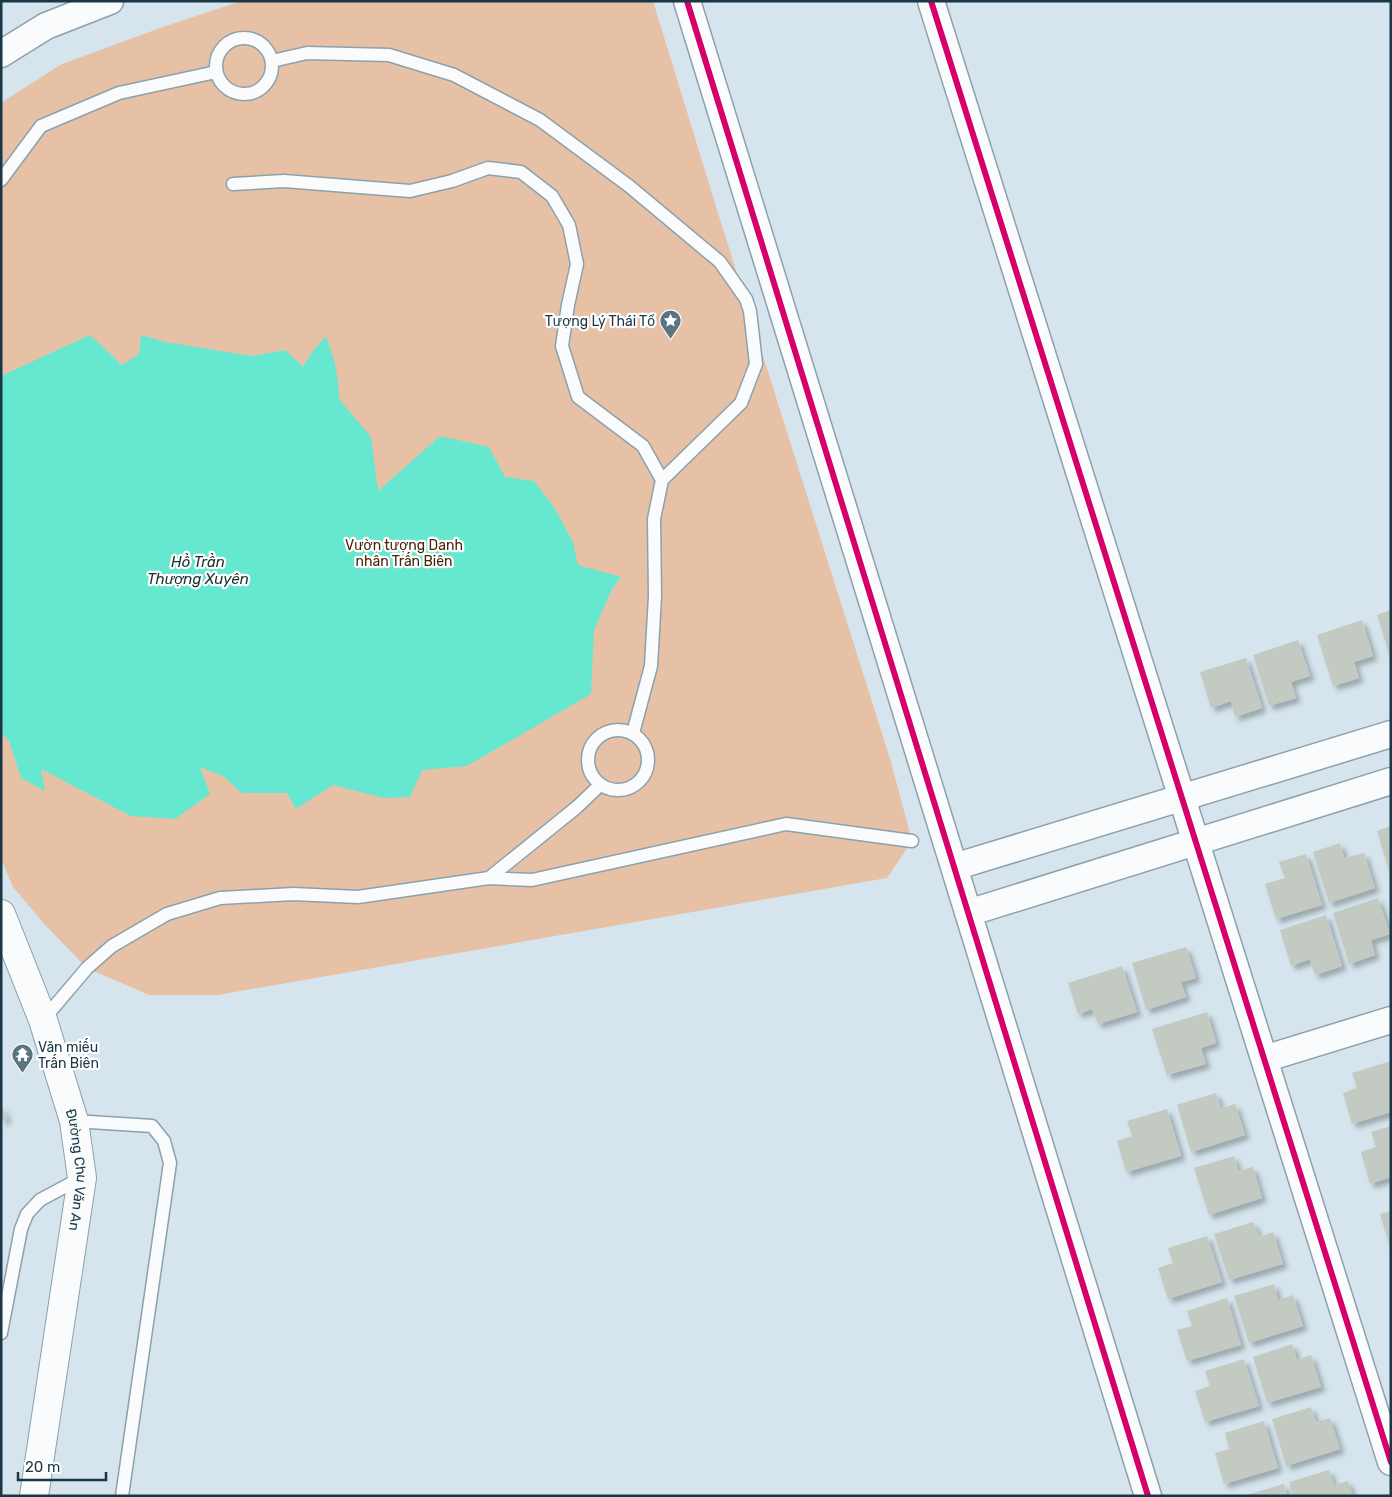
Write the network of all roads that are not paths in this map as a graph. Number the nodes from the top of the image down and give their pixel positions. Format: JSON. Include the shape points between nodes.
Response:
{"nodes":[{"id":1,"x":110,"y":1,"type":"edge"},
{"id":2,"x":687,"y":1,"type":"edge"},
{"id":3,"x":931,"y":1,"type":"edge"},
{"id":4,"x":1,"y":54,"type":"edge"},
{"id":5,"x":272,"y":61,"type":"junction"},
{"id":6,"x":216,"y":72,"type":"junction"},
{"id":7,"x":1,"y":180,"type":"edge"},
{"id":8,"x":233,"y":184,"type":"dead end"},
{"id":9,"x":662,"y":480,"type":"junction"},
{"id":10,"x":633,"y":733,"type":"junction"},
{"id":11,"x":1391,"y":734,"type":"edge"},
{"id":12,"x":1391,"y":781,"type":"edge"},
{"id":13,"x":600,"y":785,"type":"junction"},
{"id":14,"x":1182,"y":798,"type":"junction"},
{"id":15,"x":912,"y":840,"type":"dead end"},
{"id":16,"x":1196,"y":842,"type":"junction"},
{"id":17,"x":954,"y":867,"type":"junction"},
{"id":18,"x":489,"y":878,"type":"junction"},
{"id":19,"x":968,"y":913,"type":"junction"},
{"id":20,"x":1,"y":914,"type":"edge"},
{"id":21,"x":43,"y":1020,"type":"junction"},
{"id":22,"x":1391,"y":1020,"type":"edge"},
{"id":23,"x":1264,"y":1059,"type":"junction"},
{"id":24,"x":74,"y":1121,"type":"junction"},
{"id":25,"x":82,"y":1178,"type":"junction"},
{"id":26,"x":1,"y":1333,"type":"edge"},
{"id":27,"x":1391,"y":1462,"type":"edge"},
{"id":28,"x":34,"y":1496,"type":"edge"},
{"id":29,"x":122,"y":1496,"type":"edge"},
{"id":30,"x":1148,"y":1496,"type":"edge"}],
"edges":[{"from":1,"to":4,"type":"street","via":[[46,26]]},
{"from":2,"to":17,"type":"street"},
{"from":3,"to":14,"type":"street"},
{"from":5,"to":6,"type":"lane","via":[[272,74],[257,92],[236,94],[220,82]]},
{"from":5,"to":6,"type":"lane","via":[[260,42],[249,37],[237,38],[218,52]]},
{"from":5,"to":9,"type":"lane","via":[[307,53],[389,55],[454,75],[540,120],[629,186],[720,262],[746,299],[756,364],[741,403]]},
{"from":6,"to":7,"type":"lane","via":[[119,92],[41,126]]},
{"from":8,"to":9,"type":"lane","via":[[284,181],[410,190],[452,181],[488,168],[521,172],[552,196],[568,225],[577,264],[562,346],[578,397],[644,446]]},
{"from":9,"to":10,"type":"lane","via":[[654,519],[655,596],[651,666]]},
{"from":10,"to":13,"type":"lane","via":[[621,729],[608,730],[597,737],[590,748],[589,769]]},
{"from":10,"to":13,"type":"lane","via":[[643,741],[648,753],[648,766],[643,777],[634,786],[622,790]]},
{"from":11,"to":14,"type":"street"},
{"from":12,"to":16,"type":"street"},
{"from":13,"to":18,"type":"lane"},
{"from":14,"to":16,"type":"street"},
{"from":14,"to":17,"type":"street"},
{"from":15,"to":18,"type":"lane","via":[[786,824],[532,880]]},
{"from":16,"to":19,"type":"street"},
{"from":16,"to":23,"type":"street"},
{"from":17,"to":19,"type":"street"},
{"from":18,"to":21,"type":"lane","via":[[358,897],[293,894],[220,898],[167,914],[112,946],[87,968]]},
{"from":19,"to":30,"type":"street"},
{"from":20,"to":21,"type":"main road","name":"Đường Chu Văn An"},
{"from":21,"to":24,"type":"main road","name":"Đường Chu Văn An"},
{"from":22,"to":23,"type":"street"},
{"from":23,"to":27,"type":"street"},
{"from":24,"to":25,"type":"main road","name":"Đường Chu Văn An"},
{"from":24,"to":29,"type":"lane","via":[[152,1126],[164,1141],[170,1163]]},
{"from":25,"to":26,"type":"lane","via":[[40,1200],[27,1214],[21,1229]]},
{"from":25,"to":28,"type":"main road","name":"Đường Chu Văn An"}]}
